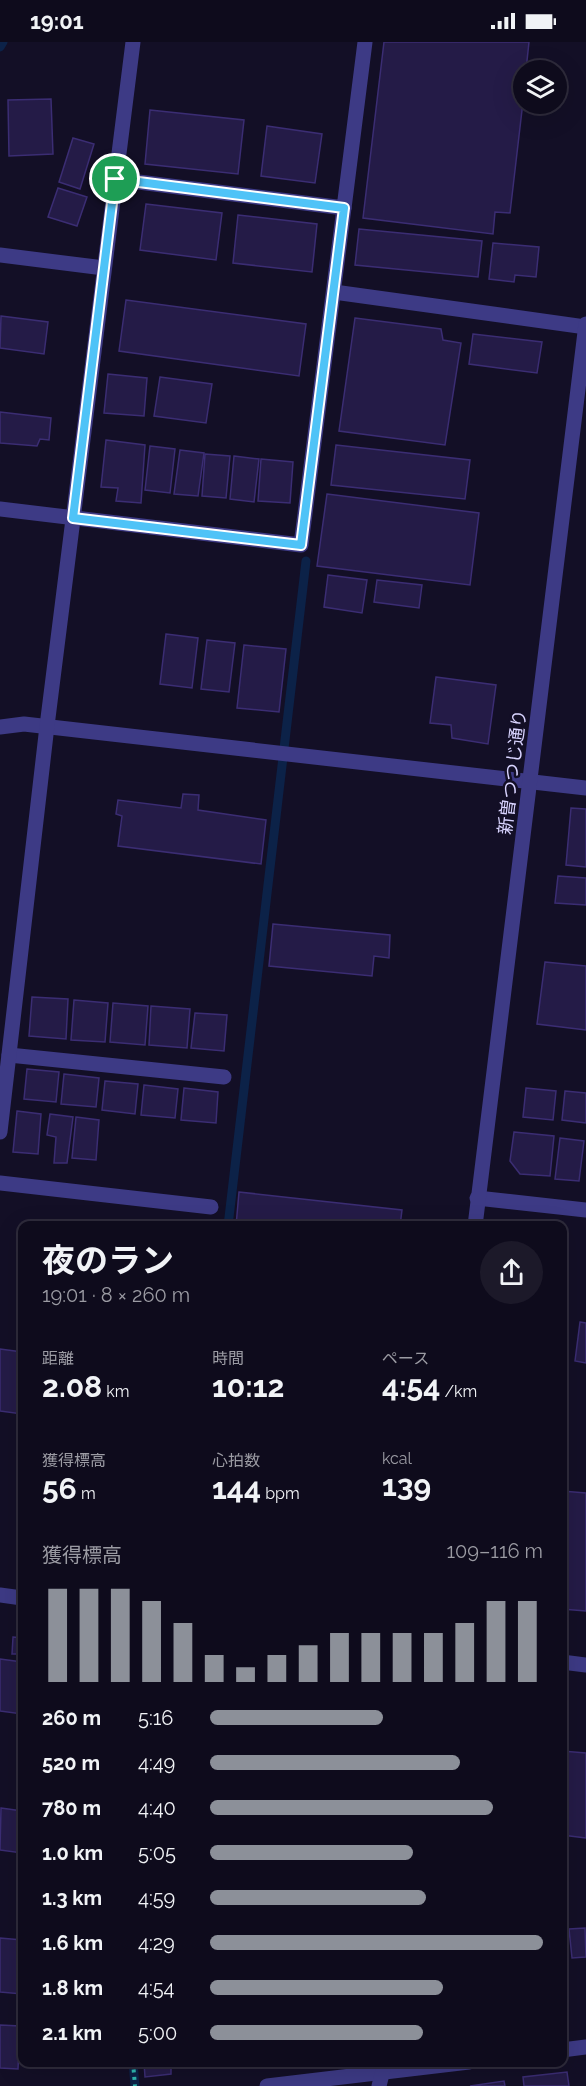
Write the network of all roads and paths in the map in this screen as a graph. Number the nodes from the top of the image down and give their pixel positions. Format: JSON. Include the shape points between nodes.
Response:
{"nodes":[{"id":1,"x":133,"y":42,"type":"edge"},
{"id":2,"x":365,"y":42,"type":"edge"},
{"id":3,"x":115,"y":179,"type":"junction"},
{"id":4,"x":344,"y":208,"type":"junction"},
{"id":5,"x":0,"y":255,"type":"edge"},
{"id":6,"x":104,"y":268,"type":"junction"},
{"id":7,"x":334,"y":292,"type":"junction"},
{"id":8,"x":586,"y":326,"type":"edge"},
{"id":9,"x":0,"y":509,"type":"edge"},
{"id":10,"x":73,"y":518,"type":"junction"},
{"id":11,"x":47,"y":726,"type":"junction"},
{"id":12,"x":0,"y":727,"type":"edge"},
{"id":13,"x":530,"y":782,"type":"junction"},
{"id":14,"x":586,"y":788,"type":"edge"},
{"id":15,"x":9,"y":1055,"type":"junction"},
{"id":16,"x":224,"y":1077,"type":"dead end"},
{"id":17,"x":2,"y":1090,"type":"edge"},
{"id":18,"x":0,"y":1132,"type":"edge"},
{"id":19,"x":0,"y":1183,"type":"edge"},
{"id":20,"x":477,"y":1198,"type":"junction"},
{"id":21,"x":211,"y":1207,"type":"dead end"},
{"id":22,"x":586,"y":1210,"type":"edge"},
{"id":23,"x":475,"y":1221,"type":"edge"},
{"id":24,"x":0,"y":1595,"type":"edge"},
{"id":25,"x":18,"y":1597,"type":"edge"},
{"id":26,"x":567,"y":1663,"type":"edge"},
{"id":27,"x":586,"y":1665,"type":"edge"},
{"id":28,"x":586,"y":2047,"type":"edge"},
{"id":29,"x":567,"y":2049,"type":"edge"},
{"id":30,"x":133,"y":2067,"type":"edge"},
{"id":31,"x":433,"y":2067,"type":"edge"},
{"id":32,"x":382,"y":2074,"type":"edge"},
{"id":33,"x":135,"y":2086,"type":"edge"},
{"id":34,"x":267,"y":2086,"type":"edge"}],
"edges":[{"from":1,"to":3,"type":"street"},
{"from":2,"to":4,"type":"street"},
{"from":3,"to":4,"type":"street"},
{"from":3,"to":6,"type":"street"},
{"from":4,"to":7,"type":"street"},
{"from":5,"to":6,"type":"street"},
{"from":6,"to":10,"type":"street"},
{"from":7,"to":8,"type":"street"},
{"from":7,"to":10,"type":"street","via":[[301,545]]},
{"from":8,"to":13,"type":"street","name":"新曽つつじ通り"},
{"from":9,"to":10,"type":"street"},
{"from":10,"to":11,"type":"street"},
{"from":11,"to":12,"type":"street"},
{"from":11,"to":13,"type":"street"},
{"from":11,"to":15,"type":"street"},
{"from":13,"to":14,"type":"street"},
{"from":13,"to":20,"type":"street","name":"新曽つつじ通り"},
{"from":15,"to":16,"type":"street"},
{"from":15,"to":17,"type":"street"},
{"from":17,"to":18,"type":"street"},
{"from":19,"to":21,"type":"street"},
{"from":20,"to":22,"type":"street"},
{"from":20,"to":23,"type":"street","name":"新曽つつじ通り"},
{"from":24,"to":25,"type":"street"},
{"from":26,"to":27,"type":"street"},
{"from":28,"to":29,"type":"street"},
{"from":30,"to":33,"type":"path"},
{"from":31,"to":32,"type":"street"},
{"from":32,"to":34,"type":"street"}]}
